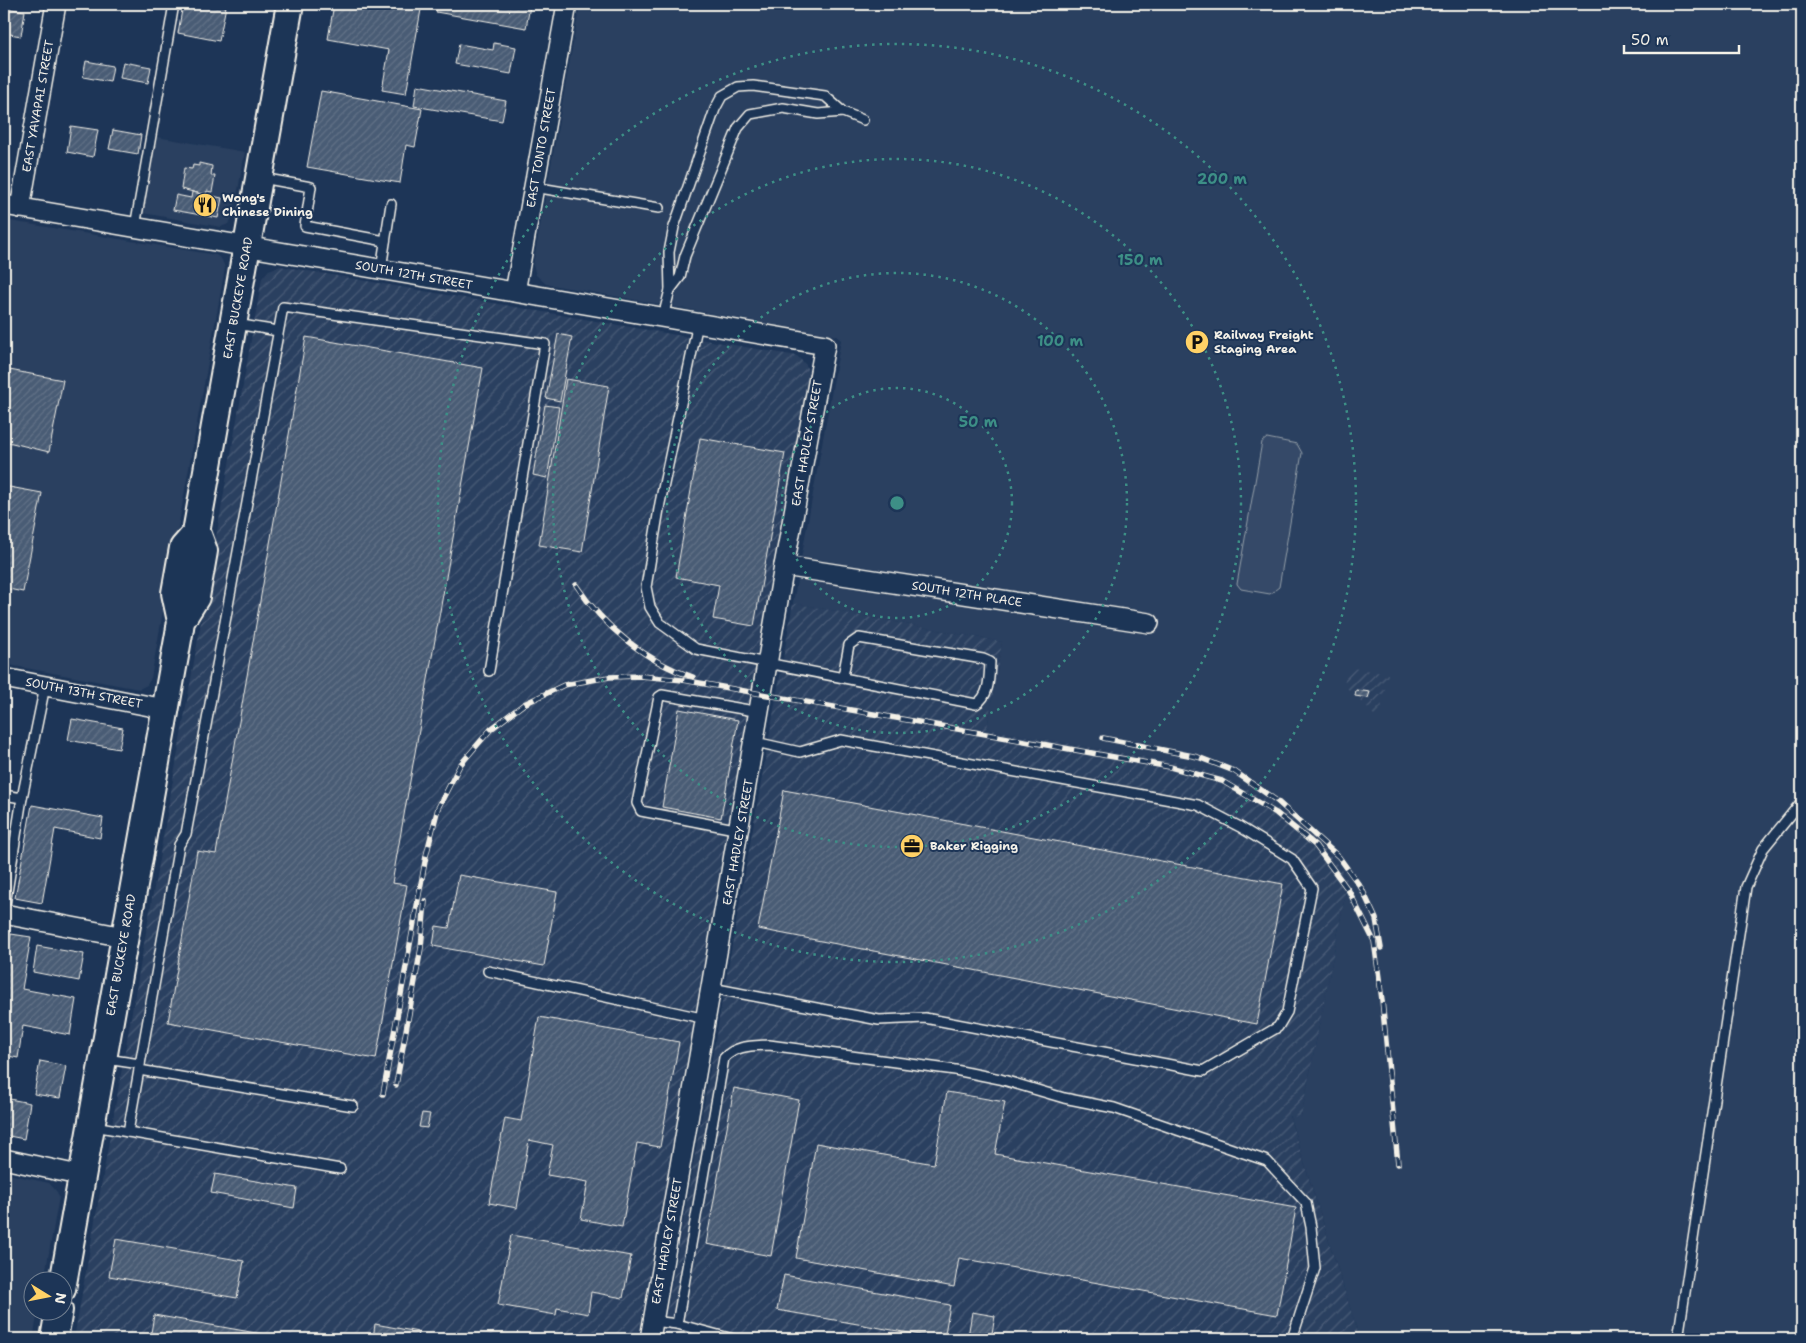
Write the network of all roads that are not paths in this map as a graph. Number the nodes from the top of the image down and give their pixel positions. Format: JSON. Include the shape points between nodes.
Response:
{"nodes":[{"id":1,"x":56,"y":4,"type":"edge"},
{"id":2,"x":174,"y":4,"type":"edge"},
{"id":3,"x":290,"y":4,"type":"edge"},
{"id":4,"x":567,"y":4,"type":"edge"},
{"id":5,"x":843,"y":112,"type":"junction"},
{"id":6,"x":863,"y":120,"type":"dead end"},
{"id":7,"x":259,"y":177,"type":"junction"},
{"id":8,"x":534,"y":187,"type":"junction"},
{"id":9,"x":391,"y":204,"type":"dead end"},
{"id":10,"x":12,"y":206,"type":"edge"},
{"id":11,"x":659,"y":208,"type":"dead end"},
{"id":12,"x":135,"y":227,"type":"junction"},
{"id":13,"x":385,"y":241,"type":"junction"},
{"id":14,"x":247,"y":246,"type":"junction"},
{"id":15,"x":380,"y":269,"type":"junction"},
{"id":16,"x":670,"y":290,"type":"junction"},
{"id":17,"x":515,"y":292,"type":"junction"},
{"id":18,"x":663,"y":317,"type":"junction"},
{"id":19,"x":698,"y":323,"type":"junction"},
{"id":20,"x":233,"y":324,"type":"junction"},
{"id":21,"x":278,"y":331,"type":"junction"},
{"id":22,"x":825,"y":345,"type":"joint"},
{"id":23,"x":784,"y":566,"type":"junction"},
{"id":24,"x":1149,"y":623,"type":"dead end"},
{"id":25,"x":769,"y":663,"type":"junction"},
{"id":26,"x":489,"y":671,"type":"dead end"},
{"id":27,"x":843,"y":676,"type":"junction"},
{"id":28,"x":4,"y":678,"type":"edge"},
{"id":29,"x":45,"y":686,"type":"junction"},
{"id":30,"x":165,"y":709,"type":"junction"},
{"id":31,"x":760,"y":712,"type":"junction"},
{"id":32,"x":755,"y":742,"type":"junction"},
{"id":33,"x":4,"y":795,"type":"edge"},
{"id":34,"x":22,"y":798,"type":"junction"},
{"id":35,"x":1802,"y":801,"type":"edge"},
{"id":36,"x":740,"y":830,"type":"junction"},
{"id":37,"x":4,"y":912,"type":"edge"},
{"id":38,"x":124,"y":937,"type":"junction"},
{"id":39,"x":488,"y":972,"type":"dead end"},
{"id":40,"x":712,"y":988,"type":"junction"},
{"id":41,"x":706,"y":1019,"type":"junction"},
{"id":42,"x":103,"y":1058,"type":"junction"},
{"id":43,"x":140,"y":1067,"type":"junction"},
{"id":44,"x":353,"y":1106,"type":"dead end"},
{"id":45,"x":91,"y":1126,"type":"junction"},
{"id":46,"x":128,"y":1132,"type":"junction"},
{"id":47,"x":4,"y":1159,"type":"edge"},
{"id":48,"x":340,"y":1170,"type":"dead end"},
{"id":49,"x":82,"y":1176,"type":"junction"},
{"id":50,"x":65,"y":1270,"type":"edge"},
{"id":51,"x":57,"y":1320,"type":"edge"},
{"id":52,"x":653,"y":1320,"type":"junction"},
{"id":53,"x":677,"y":1324,"type":"junction"},
{"id":54,"x":54,"y":1339,"type":"edge"},
{"id":55,"x":650,"y":1339,"type":"edge"},
{"id":56,"x":733,"y":1339,"type":"edge"},
{"id":57,"x":1292,"y":1339,"type":"edge"},
{"id":58,"x":1678,"y":1339,"type":"edge"}],
"edges":[{"from":1,"to":10,"type":"street","name":"EAST YAVAPAI STREET"},
{"from":2,"to":12,"type":"lane"},
{"from":3,"to":7,"type":"main road","name":"EAST BUCKEYE ROAD"},
{"from":4,"to":8,"type":"street","name":"EAST TONTO STREET"},
{"from":5,"to":6,"type":"lane"},
{"from":5,"to":16,"type":"lane","via":[[818,114],[783,108],[750,114],[738,128],[685,256],[680,277]]},
{"from":5,"to":16,"type":"lane","via":[[825,96],[783,89],[738,87],[722,96],[674,227],[669,252]]},
{"from":7,"to":13,"type":"lane","via":[[311,187],[305,226]]},
{"from":7,"to":14,"type":"main road","name":"EAST BUCKEYE ROAD"},
{"from":8,"to":11,"type":"lane"},
{"from":8,"to":17,"type":"street","name":"EAST TONTO STREET"},
{"from":9,"to":13,"type":"lane"},
{"from":10,"to":12,"type":"street","name":"SOUTH 12TH STREET"},
{"from":12,"to":14,"type":"street","name":"SOUTH 12TH STREET"},
{"from":13,"to":15,"type":"lane"},
{"from":14,"to":15,"type":"street","name":"SOUTH 12TH STREET"},
{"from":14,"to":20,"type":"main road","name":"EAST BUCKEYE ROAD"},
{"from":15,"to":17,"type":"street","name":"SOUTH 12TH STREET"},
{"from":16,"to":18,"type":"lane"},
{"from":17,"to":18,"type":"street","name":"SOUTH 12TH STREET"},
{"from":18,"to":19,"type":"street","name":"SOUTH 12TH STREET"},
{"from":19,"to":22,"type":"street","name":"SOUTH 12TH STREET"},
{"from":19,"to":25,"type":"lane","via":[[660,503],[646,587],[650,607],[660,623],[696,649]]},
{"from":20,"to":21,"type":"lane"},
{"from":20,"to":30,"type":"main road","name":"EAST BUCKEYE ROAD","via":[[197,532],[183,548],[175,593],[181,621]]},
{"from":21,"to":26,"type":"lane","via":[[282,307],[545,344]]},
{"from":21,"to":43,"type":"lane","via":[[186,834],[179,845]]},
{"from":22,"to":23,"type":"street","name":"EAST HADLEY STREET"},
{"from":23,"to":24,"type":"street","name":"SOUTH 12TH PLACE"},
{"from":23,"to":25,"type":"street","name":"EAST HADLEY STREET"},
{"from":25,"to":27,"type":"lane"},
{"from":25,"to":31,"type":"street","name":"EAST HADLEY STREET"},
{"from":27,"to":27,"type":"lane","via":[[976,704],[982,700],[990,681],[990,662],[859,638],[848,645]]},
{"from":28,"to":29,"type":"street","name":"SOUTH 13TH STREET"},
{"from":29,"to":30,"type":"street","name":"SOUTH 13TH STREET"},
{"from":29,"to":34,"type":"lane"},
{"from":30,"to":38,"type":"main road","name":"EAST BUCKEYE ROAD"},
{"from":31,"to":32,"type":"street","name":"EAST HADLEY STREET"},
{"from":31,"to":36,"type":"lane","via":[[659,697],[637,803],[641,811]]},
{"from":32,"to":36,"type":"street","name":"EAST HADLEY STREET"},
{"from":32,"to":40,"type":"lane","via":[[800,752],[840,740],[1198,805],[1292,859],[1312,888],[1287,1012],[1278,1027],[1203,1071],[925,1018],[879,1020]]},
{"from":33,"to":34,"type":"lane"},
{"from":34,"to":37,"type":"lane"},
{"from":35,"to":58,"type":"lane","via":[[1763,849],[1746,887]]},
{"from":36,"to":40,"type":"street","name":"EAST HADLEY STREET"},
{"from":37,"to":38,"type":"street"},
{"from":38,"to":42,"type":"main road","name":"EAST BUCKEYE ROAD"},
{"from":39,"to":41,"type":"lane"},
{"from":40,"to":41,"type":"street","name":"EAST HADLEY STREET"},
{"from":41,"to":52,"type":"street","name":"EAST HADLEY STREET"},
{"from":42,"to":43,"type":"lane"},
{"from":42,"to":45,"type":"main road","name":"EAST BUCKEYE ROAD"},
{"from":43,"to":44,"type":"lane"},
{"from":43,"to":46,"type":"lane"},
{"from":45,"to":46,"type":"lane"},
{"from":45,"to":49,"type":"main road","name":"EAST BUCKEYE ROAD"},
{"from":46,"to":48,"type":"lane"},
{"from":47,"to":49,"type":"street"},
{"from":49,"to":50,"type":"main road","name":"EAST BUCKEYE ROAD"},
{"from":51,"to":54,"type":"main road"},
{"from":52,"to":53,"type":"lane"},
{"from":52,"to":55,"type":"street","name":"EAST HADLEY STREET"},
{"from":53,"to":56,"type":"lane"},
{"from":53,"to":57,"type":"lane","via":[[724,1058],[745,1046],[769,1045],[1000,1079],[1064,1098],[1114,1108],[1267,1161],[1306,1203],[1311,1227],[1316,1268]]}]}
